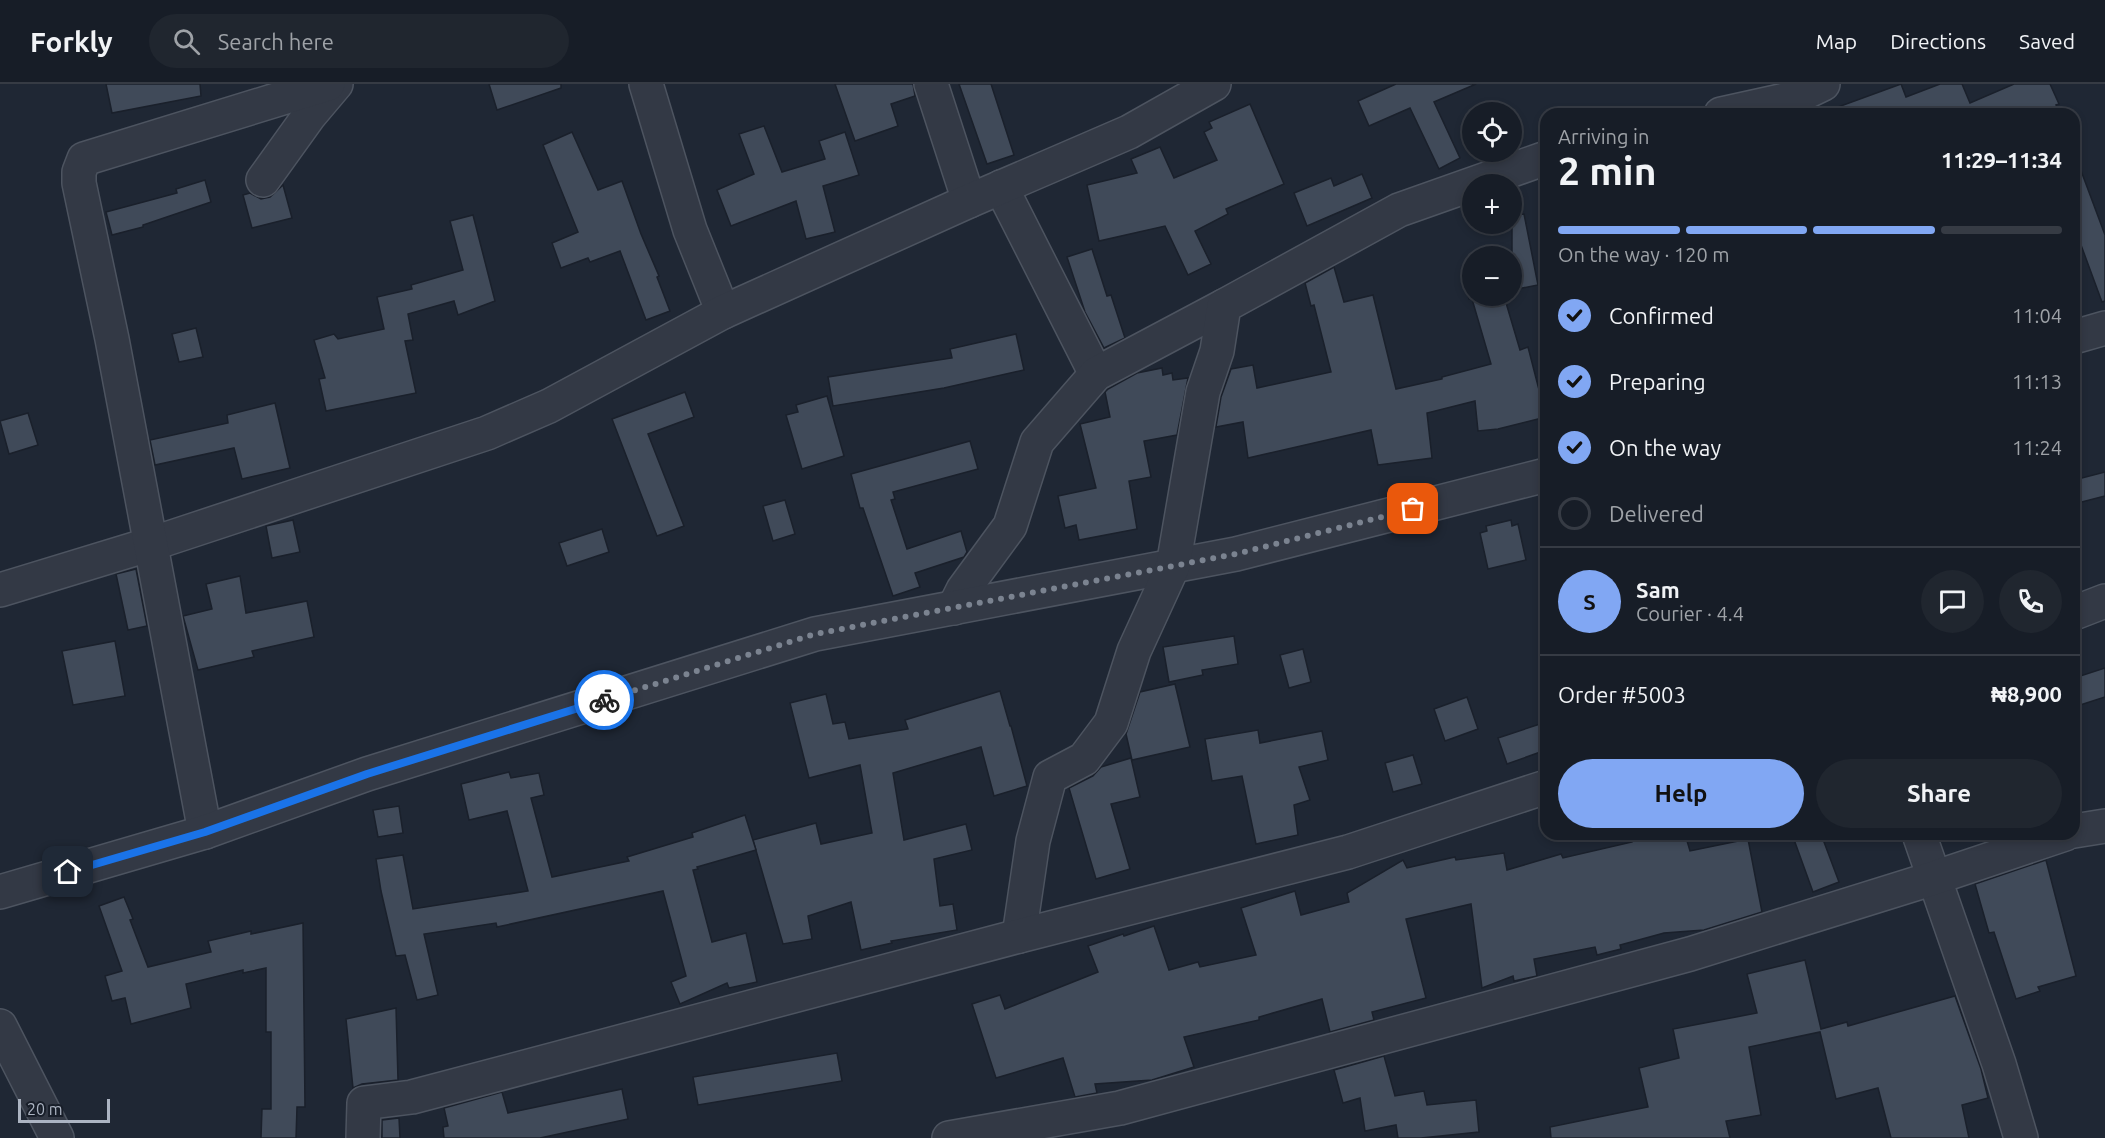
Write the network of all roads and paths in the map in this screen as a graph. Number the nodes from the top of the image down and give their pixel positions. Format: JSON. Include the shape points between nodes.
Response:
{"nodes":[{"id":1,"x":328,"y":84,"type":"edge"},
{"id":2,"x":336,"y":84,"type":"edge"},
{"id":3,"x":646,"y":84,"type":"edge"},
{"id":4,"x":931,"y":84,"type":"edge"},
{"id":5,"x":1214,"y":84,"type":"edge"},
{"id":6,"x":1823,"y":84,"type":"edge"},
{"id":7,"x":1794,"y":98,"type":"edge"},
{"id":8,"x":1748,"y":108,"type":"edge"},
{"id":9,"x":1540,"y":160,"type":"edge"},
{"id":10,"x":263,"y":180,"type":"dead end"},
{"id":11,"x":1001,"y":187,"type":"junction"},
{"id":12,"x":969,"y":201,"type":"junction"},
{"id":13,"x":1224,"y":306,"type":"junction"},
{"id":14,"x":723,"y":312,"type":"junction"},
{"id":15,"x":2105,"y":328,"type":"edge"},
{"id":16,"x":2080,"y":335,"type":"edge"},
{"id":17,"x":1096,"y":374,"type":"junction"},
{"id":18,"x":1540,"y":478,"type":"edge"},
{"id":19,"x":151,"y":544,"type":"junction"},
{"id":20,"x":1173,"y":566,"type":"junction"},
{"id":21,"x":0,"y":590,"type":"edge"},
{"id":22,"x":2105,"y":601,"type":"edge"},
{"id":23,"x":954,"y":608,"type":"junction"},
{"id":24,"x":2080,"y":611,"type":"edge"},
{"id":25,"x":1540,"y":789,"type":"edge"},
{"id":26,"x":2105,"y":826,"type":"edge"},
{"id":27,"x":2080,"y":830,"type":"edge"},
{"id":28,"x":205,"y":832,"type":"junction"},
{"id":29,"x":1921,"y":840,"type":"edge"},
{"id":30,"x":2047,"y":840,"type":"edge"},
{"id":31,"x":1934,"y":878,"type":"junction"},
{"id":32,"x":0,"y":892,"type":"edge"},
{"id":33,"x":1019,"y":936,"type":"junction"},
{"id":34,"x":0,"y":1026,"type":"edge"},
{"id":35,"x":57,"y":1138,"type":"edge"},
{"id":36,"x":363,"y":1138,"type":"edge"},
{"id":37,"x":949,"y":1138,"type":"edge"},
{"id":38,"x":2021,"y":1138,"type":"edge"}],
"edges":[{"from":1,"to":19,"type":"street","via":[[84,159],[79,183]]},
{"from":2,"to":10,"type":"street"},
{"from":3,"to":14,"type":"street","via":[[690,230]]},
{"from":4,"to":12,"type":"street"},
{"from":5,"to":11,"type":"street","via":[[1129,132]]},
{"from":6,"to":7,"type":"street"},
{"from":7,"to":8,"type":"street"},
{"from":9,"to":13,"type":"street","via":[[1399,210]]},
{"from":11,"to":12,"type":"street"},
{"from":11,"to":17,"type":"street"},
{"from":12,"to":14,"type":"street"},
{"from":13,"to":17,"type":"street"},
{"from":13,"to":20,"type":"street","via":[[1203,392]]},
{"from":14,"to":19,"type":"street","via":[[549,406],[487,432]]},
{"from":15,"to":16,"type":"street"},
{"from":17,"to":23,"type":"street","via":[[1037,442],[1010,526]]},
{"from":18,"to":20,"type":"street","via":[[1236,554]]},
{"from":19,"to":21,"type":"street"},
{"from":19,"to":28,"type":"street"},
{"from":20,"to":23,"type":"street"},
{"from":20,"to":33,"type":"street","via":[[1134,651],[1112,723],[1084,759],[1050,777],[1033,841]]},
{"from":22,"to":24,"type":"street"},
{"from":23,"to":28,"type":"street","via":[[815,634],[367,774]]},
{"from":25,"to":33,"type":"street","via":[[1348,852]]},
{"from":26,"to":27,"type":"street"},
{"from":28,"to":32,"type":"street"},
{"from":29,"to":31,"type":"street"},
{"from":30,"to":31,"type":"street"},
{"from":31,"to":37,"type":"street","via":[[1690,954],[1120,1108]]},
{"from":31,"to":38,"type":"street"},
{"from":33,"to":36,"type":"street","via":[[412,1097],[364,1103]]},
{"from":34,"to":35,"type":"street"}]}
